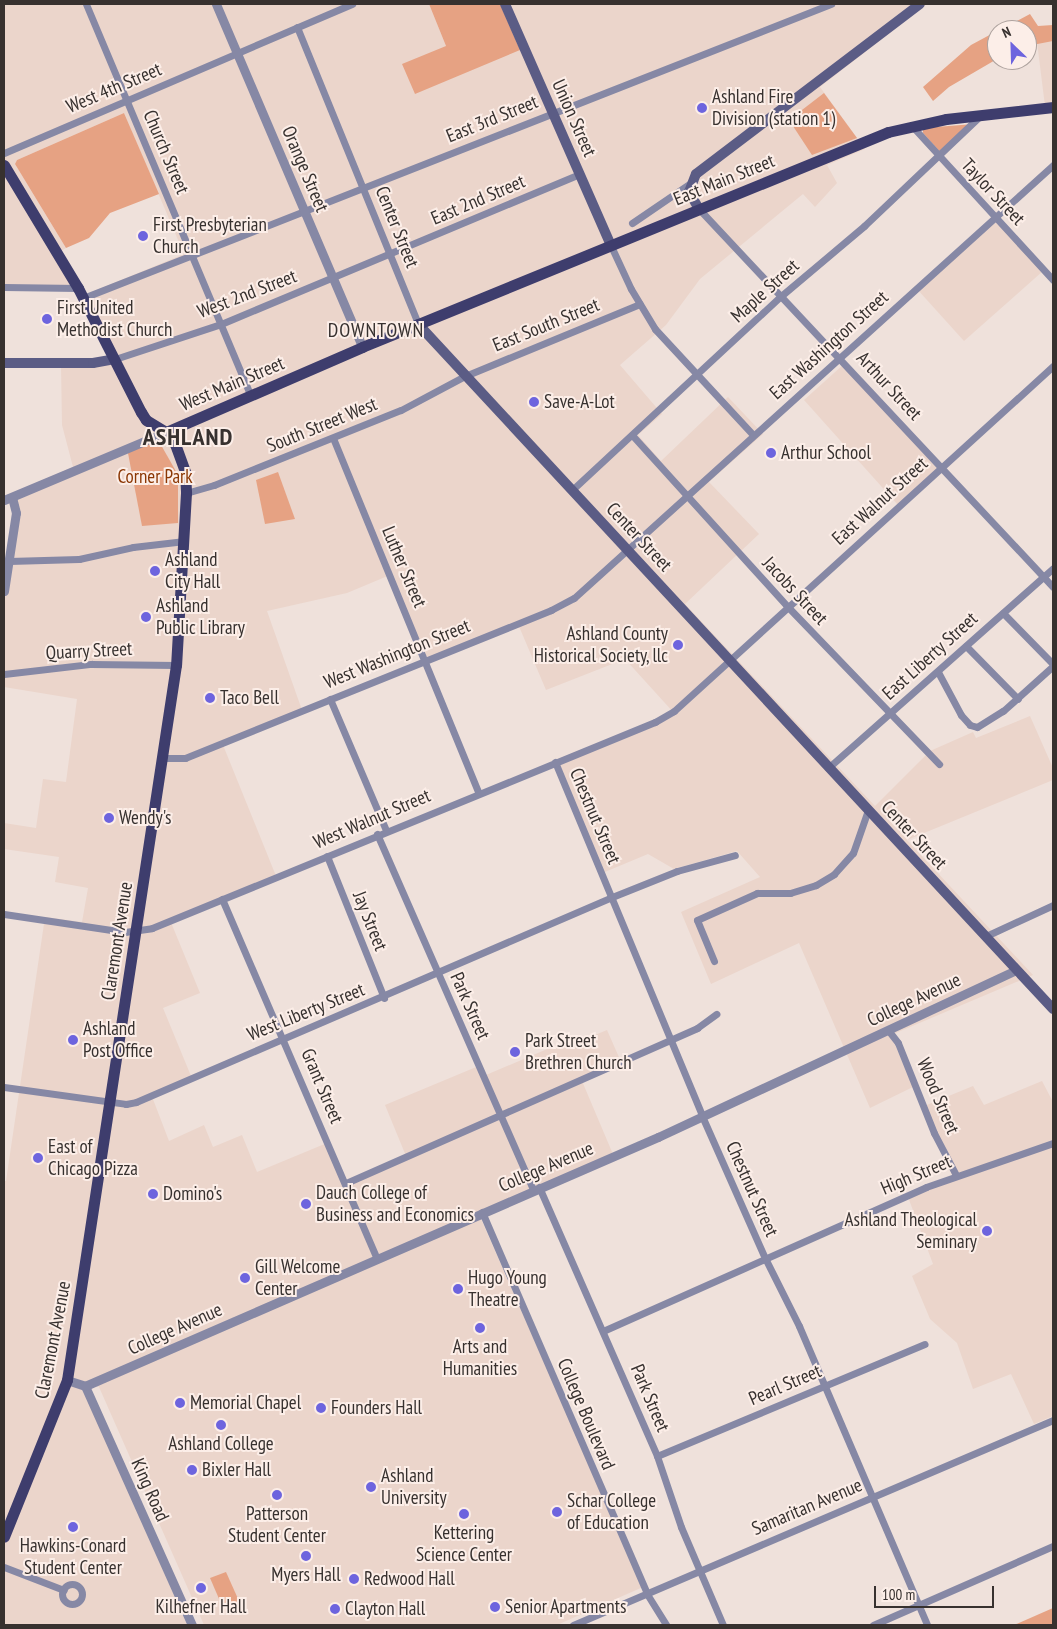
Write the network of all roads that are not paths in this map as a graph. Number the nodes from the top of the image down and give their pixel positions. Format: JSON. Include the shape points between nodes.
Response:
{"nodes":[{"id":1,"x":86,"y":4,"type":"edge"},
{"id":2,"x":216,"y":4,"type":"edge"},
{"id":3,"x":352,"y":4,"type":"edge"},
{"id":4,"x":505,"y":4,"type":"edge"},
{"id":5,"x":831,"y":4,"type":"edge"},
{"id":6,"x":920,"y":4,"type":"edge"},
{"id":7,"x":297,"y":27,"type":"junction"},
{"id":8,"x":237,"y":53,"type":"junction"},
{"id":9,"x":126,"y":100,"type":"junction"},
{"id":10,"x":1053,"y":107,"type":"edge"},
{"id":11,"x":552,"y":112,"type":"junction"},
{"id":12,"x":981,"y":115,"type":"junction"},
{"id":13,"x":911,"y":125,"type":"junction"},
{"id":14,"x":4,"y":153,"type":"edge"},
{"id":15,"x":938,"y":157,"type":"junction"},
{"id":16,"x":1053,"y":164,"type":"edge"},
{"id":17,"x":4,"y":165,"type":"edge"},
{"id":18,"x":579,"y":174,"type":"junction"},
{"id":19,"x":690,"y":184,"type":"junction"},
{"id":20,"x":362,"y":187,"type":"junction"},
{"id":21,"x":304,"y":209,"type":"junction"},
{"id":22,"x":699,"y":209,"type":"junction"},
{"id":23,"x":994,"y":218,"type":"junction"},
{"id":24,"x":632,"y":223,"type":"dead end"},
{"id":25,"x":611,"y":246,"type":"junction"},
{"id":26,"x":191,"y":255,"type":"junction"},
{"id":27,"x":389,"y":255,"type":"junction"},
{"id":28,"x":333,"y":278,"type":"junction"},
{"id":29,"x":1053,"y":280,"type":"edge"},
{"id":30,"x":4,"y":287,"type":"edge"},
{"id":31,"x":81,"y":293,"type":"junction"},
{"id":32,"x":781,"y":296,"type":"junction"},
{"id":33,"x":640,"y":304,"type":"junction"},
{"id":34,"x":221,"y":324,"type":"junction"},
{"id":35,"x":418,"y":324,"type":"junction"},
{"id":36,"x":362,"y":347,"type":"junction"},
{"id":37,"x":840,"y":356,"type":"junction"},
{"id":38,"x":115,"y":359,"type":"junction"},
{"id":39,"x":4,"y":363,"type":"edge"},
{"id":40,"x":1053,"y":366,"type":"edge"},
{"id":41,"x":465,"y":376,"type":"junction"},
{"id":42,"x":696,"y":376,"type":"junction"},
{"id":43,"x":250,"y":395,"type":"junction"},
{"id":44,"x":166,"y":432,"type":"junction"},
{"id":45,"x":632,"y":435,"type":"junction"},
{"id":46,"x":753,"y":435,"type":"junction"},
{"id":47,"x":334,"y":438,"type":"junction"},
{"id":48,"x":942,"y":467,"type":"junction"},
{"id":49,"x":572,"y":490,"type":"junction"},
{"id":50,"x":186,"y":493,"type":"junction"},
{"id":51,"x":688,"y":494,"type":"junction"},
{"id":52,"x":8,"y":498,"type":"edge"},
{"id":53,"x":186,"y":541,"type":"junction"},
{"id":54,"x":627,"y":549,"type":"junction"},
{"id":55,"x":8,"y":560,"type":"junction"},
{"id":56,"x":1053,"y":568,"type":"edge"},
{"id":57,"x":1044,"y":577,"type":"junction"},
{"id":58,"x":1053,"y":587,"type":"edge"},
{"id":59,"x":4,"y":591,"type":"edge"},
{"id":60,"x":788,"y":607,"type":"junction"},
{"id":61,"x":1003,"y":613,"type":"junction"},
{"id":62,"x":966,"y":646,"type":"junction"},
{"id":63,"x":425,"y":659,"type":"junction"},
{"id":64,"x":729,"y":662,"type":"junction"},
{"id":65,"x":1053,"y":665,"type":"edge"},
{"id":66,"x":176,"y":666,"type":"junction"},
{"id":67,"x":938,"y":672,"type":"junction"},
{"id":68,"x":4,"y":674,"type":"edge"},
{"id":69,"x":330,"y":699,"type":"junction"},
{"id":70,"x":1018,"y":699,"type":"junction"},
{"id":71,"x":889,"y":715,"type":"junction"},
{"id":72,"x":162,"y":758,"type":"junction"},
{"id":73,"x":555,"y":762,"type":"junction"},
{"id":74,"x":939,"y":764,"type":"dead end"},
{"id":75,"x":828,"y":768,"type":"junction"},
{"id":76,"x":478,"y":792,"type":"junction"},
{"id":77,"x":868,"y":810,"type":"junction"},
{"id":78,"x":386,"y":830,"type":"junction"},
{"id":79,"x":377,"y":834,"type":"junction"},
{"id":80,"x":735,"y":855,"type":"dead end"},
{"id":81,"x":327,"y":856,"type":"junction"},
{"id":82,"x":612,"y":897,"type":"junction"},
{"id":83,"x":222,"y":900,"type":"junction"},
{"id":84,"x":1053,"y":904,"type":"edge"},
{"id":85,"x":4,"y":914,"type":"edge"},
{"id":86,"x":136,"y":931,"type":"junction"},
{"id":87,"x":986,"y":936,"type":"junction"},
{"id":88,"x":714,"y":961,"type":"dead end"},
{"id":89,"x":1016,"y":970,"type":"junction"},
{"id":90,"x":438,"y":974,"type":"junction"},
{"id":91,"x":384,"y":998,"type":"junction"},
{"id":92,"x":1052,"y":1006,"type":"edge"},
{"id":93,"x":716,"y":1014,"type":"dead end"},
{"id":94,"x":888,"y":1030,"type":"junction"},
{"id":95,"x":284,"y":1038,"type":"junction"},
{"id":96,"x":672,"y":1038,"type":"junction"},
{"id":97,"x":4,"y":1087,"type":"edge"},
{"id":98,"x":110,"y":1101,"type":"junction"},
{"id":99,"x":500,"y":1116,"type":"junction"},
{"id":100,"x":702,"y":1116,"type":"junction"},
{"id":101,"x":1053,"y":1143,"type":"edge"},
{"id":102,"x":956,"y":1175,"type":"junction"},
{"id":103,"x":346,"y":1183,"type":"junction"},
{"id":104,"x":536,"y":1189,"type":"junction"},
{"id":105,"x":482,"y":1212,"type":"junction"},
{"id":106,"x":765,"y":1258,"type":"junction"},
{"id":107,"x":377,"y":1259,"type":"junction"},
{"id":108,"x":603,"y":1331,"type":"junction"},
{"id":109,"x":926,"y":1344,"type":"dead end"},
{"id":110,"x":67,"y":1380,"type":"junction"},
{"id":111,"x":85,"y":1386,"type":"junction"},
{"id":112,"x":824,"y":1386,"type":"junction"},
{"id":113,"x":1053,"y":1420,"type":"edge"},
{"id":114,"x":657,"y":1456,"type":"junction"},
{"id":115,"x":872,"y":1497,"type":"junction"},
{"id":116,"x":4,"y":1537,"type":"edge"},
{"id":117,"x":1053,"y":1546,"type":"edge"},
{"id":118,"x":4,"y":1568,"type":"edge"},
{"id":119,"x":700,"y":1571,"type":"junction"},
{"id":120,"x":64,"y":1590,"type":"dead end"},
{"id":121,"x":647,"y":1594,"type":"junction"},
{"id":122,"x":918,"y":1606,"type":"junction"},
{"id":123,"x":192,"y":1625,"type":"edge"},
{"id":124,"x":574,"y":1625,"type":"edge"},
{"id":125,"x":666,"y":1625,"type":"edge"},
{"id":126,"x":723,"y":1625,"type":"edge"},
{"id":127,"x":873,"y":1625,"type":"edge"},
{"id":128,"x":927,"y":1625,"type":"edge"}],
"edges":[{"from":1,"to":9,"type":"street","name":"Church Street"},
{"from":2,"to":8,"type":"street","name":"Orange Street"},
{"from":3,"to":7,"type":"street","name":"West 4th Street"},
{"from":4,"to":11,"type":"main road","name":"Union Street"},
{"from":5,"to":11,"type":"street","name":"East 3rd Street"},
{"from":6,"to":19,"type":"main road","via":[[696,174]]},
{"from":7,"to":8,"type":"street","name":"West 4th Street"},
{"from":7,"to":20,"type":"street","name":"Center Street"},
{"from":8,"to":9,"type":"street","name":"West 4th Street"},
{"from":8,"to":21,"type":"street","name":"Orange Street"},
{"from":9,"to":14,"type":"street","name":"West 4th Street"},
{"from":9,"to":26,"type":"street","name":"Church Street"},
{"from":10,"to":12,"type":"main road","name":"East Main Street"},
{"from":11,"to":18,"type":"main road","name":"Union Street"},
{"from":11,"to":20,"type":"street","name":"East 3rd Street"},
{"from":12,"to":13,"type":"main road","name":"East Main Street"},
{"from":12,"to":15,"type":"street","name":"Maple Street"},
{"from":13,"to":15,"type":"street","name":"Taylor Street"},
{"from":13,"to":22,"type":"main road","name":"East Main Street"},
{"from":15,"to":23,"type":"street","name":"Taylor Street"},
{"from":15,"to":32,"type":"street","name":"Maple Street","via":[[864,226]]},
{"from":16,"to":23,"type":"street","name":"East Washington Street"},
{"from":17,"to":31,"type":"main road"},
{"from":18,"to":25,"type":"main road","name":"Union Street"},
{"from":18,"to":27,"type":"street","name":"East 2nd Street"},
{"from":19,"to":22,"type":"main road","via":[[689,192]]},
{"from":19,"to":24,"type":"street"},
{"from":20,"to":21,"type":"street","name":"East 3rd Street"},
{"from":20,"to":27,"type":"street","name":"Center Street"},
{"from":21,"to":26,"type":"street","name":"East 3rd Street"},
{"from":21,"to":28,"type":"street","name":"Orange Street"},
{"from":22,"to":25,"type":"main road","name":"East Main Street"},
{"from":22,"to":32,"type":"street","name":"Arthur Street"},
{"from":23,"to":29,"type":"street","name":"Taylor Street"},
{"from":23,"to":37,"type":"street","name":"East Washington Street"},
{"from":25,"to":33,"type":"street"},
{"from":25,"to":35,"type":"main road","name":"East Main Street"},
{"from":26,"to":31,"type":"street","name":"East 3rd Street"},
{"from":26,"to":34,"type":"street","name":"Church Street"},
{"from":27,"to":28,"type":"street","name":"East 2nd Street"},
{"from":27,"to":35,"type":"street","name":"Center Street"},
{"from":28,"to":34,"type":"street","name":"West 2nd Street"},
{"from":28,"to":36,"type":"street","name":"Orange Street"},
{"from":30,"to":31,"type":"street"},
{"from":31,"to":38,"type":"main road"},
{"from":32,"to":37,"type":"street","name":"Arthur Street"},
{"from":32,"to":42,"type":"street","name":"Maple Street"},
{"from":33,"to":41,"type":"street","name":"East South Street"},
{"from":33,"to":42,"type":"street","via":[[655,328]]},
{"from":34,"to":38,"type":"street","name":"West 2nd Street"},
{"from":34,"to":43,"type":"street","name":"Church Street"},
{"from":35,"to":36,"type":"main road","name":"West Main Street"},
{"from":35,"to":41,"type":"main road","name":"Center Street"},
{"from":36,"to":43,"type":"main road","name":"West Main Street"},
{"from":37,"to":46,"type":"street","name":"East Washington Street"},
{"from":37,"to":48,"type":"street","name":"Arthur Street"},
{"from":38,"to":39,"type":"main road","via":[[93,363]]},
{"from":38,"to":44,"type":"main road","via":[[146,420]]},
{"from":40,"to":48,"type":"street","name":"East Walnut Street"},
{"from":41,"to":47,"type":"street","name":"South Street West","via":[[401,410]]},
{"from":41,"to":49,"type":"main road","name":"Center Street"},
{"from":42,"to":45,"type":"street","name":"Maple Street"},
{"from":42,"to":46,"type":"street"},
{"from":43,"to":44,"type":"main road","name":"West Main Street"},
{"from":44,"to":50,"type":"main road","name":"Claremont Avenue","via":[[182,463]]},
{"from":44,"to":52,"type":"street","name":"West Main Street"},
{"from":45,"to":49,"type":"street","name":"Maple Street"},
{"from":45,"to":51,"type":"street","name":"Jacobs Street"},
{"from":46,"to":51,"type":"street","name":"East Washington Street"},
{"from":47,"to":50,"type":"street","name":"South Street West","via":[[214,486]]},
{"from":47,"to":63,"type":"street","name":"Luther Street"},
{"from":48,"to":57,"type":"street","name":"Arthur Street"},
{"from":48,"to":60,"type":"street","name":"East Walnut Street"},
{"from":49,"to":54,"type":"main road","name":"Center Street"},
{"from":50,"to":53,"type":"main road","name":"Claremont Avenue"},
{"from":51,"to":54,"type":"street","name":"East Washington Street"},
{"from":51,"to":60,"type":"street","name":"Jacobs Street"},
{"from":52,"to":55,"type":"street","via":[[16,513]]},
{"from":53,"to":55,"type":"street","via":[[134,547],[79,559]]},
{"from":53,"to":66,"type":"main road","name":"Claremont Avenue"},
{"from":54,"to":63,"type":"street","name":"West Washington Street","via":[[564,604]]},
{"from":54,"to":64,"type":"main road","name":"Center Street"},
{"from":55,"to":59,"type":"street"},
{"from":56,"to":57,"type":"street","name":"East Liberty Street"},
{"from":57,"to":58,"type":"street","name":"Arthur Street"},
{"from":57,"to":61,"type":"street","name":"East Liberty Street"},
{"from":60,"to":64,"type":"street","name":"East Walnut Street"},
{"from":60,"to":71,"type":"street","name":"Jacobs Street"},
{"from":61,"to":62,"type":"street","name":"East Liberty Street"},
{"from":61,"to":65,"type":"street"},
{"from":62,"to":67,"type":"street","name":"East Liberty Street"},
{"from":62,"to":70,"type":"street"},
{"from":63,"to":69,"type":"street","name":"West Washington Street"},
{"from":63,"to":76,"type":"street","name":"Luther Street"},
{"from":64,"to":73,"type":"street","name":"West Walnut Street","via":[[674,712]]},
{"from":64,"to":75,"type":"main road","name":"Center Street"},
{"from":65,"to":70,"type":"street"},
{"from":66,"to":68,"type":"street","name":"Quarry Street","via":[[91,664]]},
{"from":66,"to":72,"type":"main road","name":"Claremont Avenue"},
{"from":67,"to":70,"type":"street","via":[[961,715],[975,727],[991,721]]},
{"from":67,"to":71,"type":"street","name":"East Liberty Street"},
{"from":69,"to":72,"type":"street","name":"West Washington Street","via":[[185,758]]},
{"from":69,"to":78,"type":"street"},
{"from":71,"to":74,"type":"street","name":"Jacobs Street"},
{"from":71,"to":75,"type":"street","name":"East Liberty Street"},
{"from":72,"to":86,"type":"main road","name":"Claremont Avenue"},
{"from":73,"to":76,"type":"street","name":"West Walnut Street"},
{"from":73,"to":82,"type":"street","name":"Chestnut Street"},
{"from":75,"to":77,"type":"main road","name":"Center Street"},
{"from":76,"to":78,"type":"street","name":"West Walnut Street"},
{"from":77,"to":87,"type":"main road","name":"Center Street"},
{"from":77,"to":88,"type":"street","via":[[853,853],[834,874],[816,885],[790,893],[758,893],[697,920]]},
{"from":78,"to":79,"type":"street","name":"West Walnut Street"},
{"from":79,"to":81,"type":"street","name":"West Walnut Street"},
{"from":79,"to":90,"type":"street","name":"Park Street"},
{"from":80,"to":82,"type":"street","name":"West Liberty Street","via":[[677,871]]},
{"from":81,"to":83,"type":"street","name":"West Walnut Street"},
{"from":81,"to":91,"type":"street","name":"Jay Street"},
{"from":82,"to":90,"type":"street","name":"West Liberty Street"},
{"from":82,"to":96,"type":"street","name":"Chestnut Street"},
{"from":83,"to":86,"type":"street","name":"West Walnut Street"},
{"from":83,"to":95,"type":"street","name":"Grant Street"},
{"from":84,"to":87,"type":"street"},
{"from":85,"to":86,"type":"street","name":"West Walnut Street"},
{"from":86,"to":98,"type":"main road","name":"Claremont Avenue"},
{"from":87,"to":89,"type":"main road","name":"Center Street"},
{"from":89,"to":92,"type":"main road","name":"Center Street"},
{"from":89,"to":94,"type":"street","name":"College Avenue"},
{"from":90,"to":91,"type":"street","name":"West Liberty Street"},
{"from":90,"to":99,"type":"street","name":"Park Street"},
{"from":91,"to":95,"type":"street","name":"West Liberty Street"},
{"from":93,"to":96,"type":"street","via":[[702,1025]]},
{"from":94,"to":100,"type":"street","name":"College Avenue"},
{"from":94,"to":102,"type":"street","name":"Wood Street","via":[[898,1043],[934,1133]]},
{"from":95,"to":98,"type":"street","name":"West Liberty Street","via":[[136,1102]]},
{"from":95,"to":103,"type":"street","name":"Grant Street"},
{"from":96,"to":99,"type":"street"},
{"from":96,"to":100,"type":"street","name":"Chestnut Street"},
{"from":97,"to":98,"type":"street","name":"West Liberty Street"},
{"from":98,"to":110,"type":"main road","name":"Claremont Avenue"},
{"from":99,"to":103,"type":"street"},
{"from":99,"to":104,"type":"street","name":"Park Street"},
{"from":100,"to":104,"type":"street","name":"College Avenue"},
{"from":100,"to":106,"type":"street","name":"Chestnut Street"},
{"from":101,"to":102,"type":"street","name":"High Street"},
{"from":102,"to":106,"type":"street","name":"High Street"},
{"from":103,"to":107,"type":"street","name":"Grant Street"},
{"from":104,"to":105,"type":"street","name":"College Avenue"},
{"from":104,"to":108,"type":"street","name":"Park Street"},
{"from":105,"to":107,"type":"street","name":"College Avenue"},
{"from":105,"to":121,"type":"street","name":"College Boulevard"},
{"from":106,"to":108,"type":"street","name":"High Street"},
{"from":106,"to":112,"type":"street","name":"Chestnut Street","via":[[800,1326]]},
{"from":107,"to":111,"type":"street","name":"College Avenue"},
{"from":108,"to":114,"type":"street","name":"Park Street"},
{"from":109,"to":112,"type":"street","name":"Pearl Street"},
{"from":110,"to":111,"type":"street"},
{"from":110,"to":116,"type":"main road","name":"Claremont Avenue"},
{"from":111,"to":123,"type":"street","name":"King Road"},
{"from":112,"to":114,"type":"street","name":"Pearl Street"},
{"from":112,"to":115,"type":"street","name":"Chestnut Street"},
{"from":113,"to":115,"type":"street","name":"Samaritan Avenue"},
{"from":114,"to":119,"type":"street","name":"Park Street"},
{"from":115,"to":119,"type":"street","name":"Samaritan Avenue"},
{"from":115,"to":122,"type":"street","name":"Chestnut Street"},
{"from":117,"to":122,"type":"street"},
{"from":118,"to":120,"type":"street"},
{"from":119,"to":121,"type":"street","name":"Samaritan Avenue"},
{"from":119,"to":126,"type":"street","name":"Park Street"},
{"from":121,"to":124,"type":"street","name":"Samaritan Avenue"},
{"from":121,"to":125,"type":"street","name":"College Boulevard"},
{"from":122,"to":127,"type":"street"},
{"from":122,"to":128,"type":"street","name":"Chestnut Street"}]}
